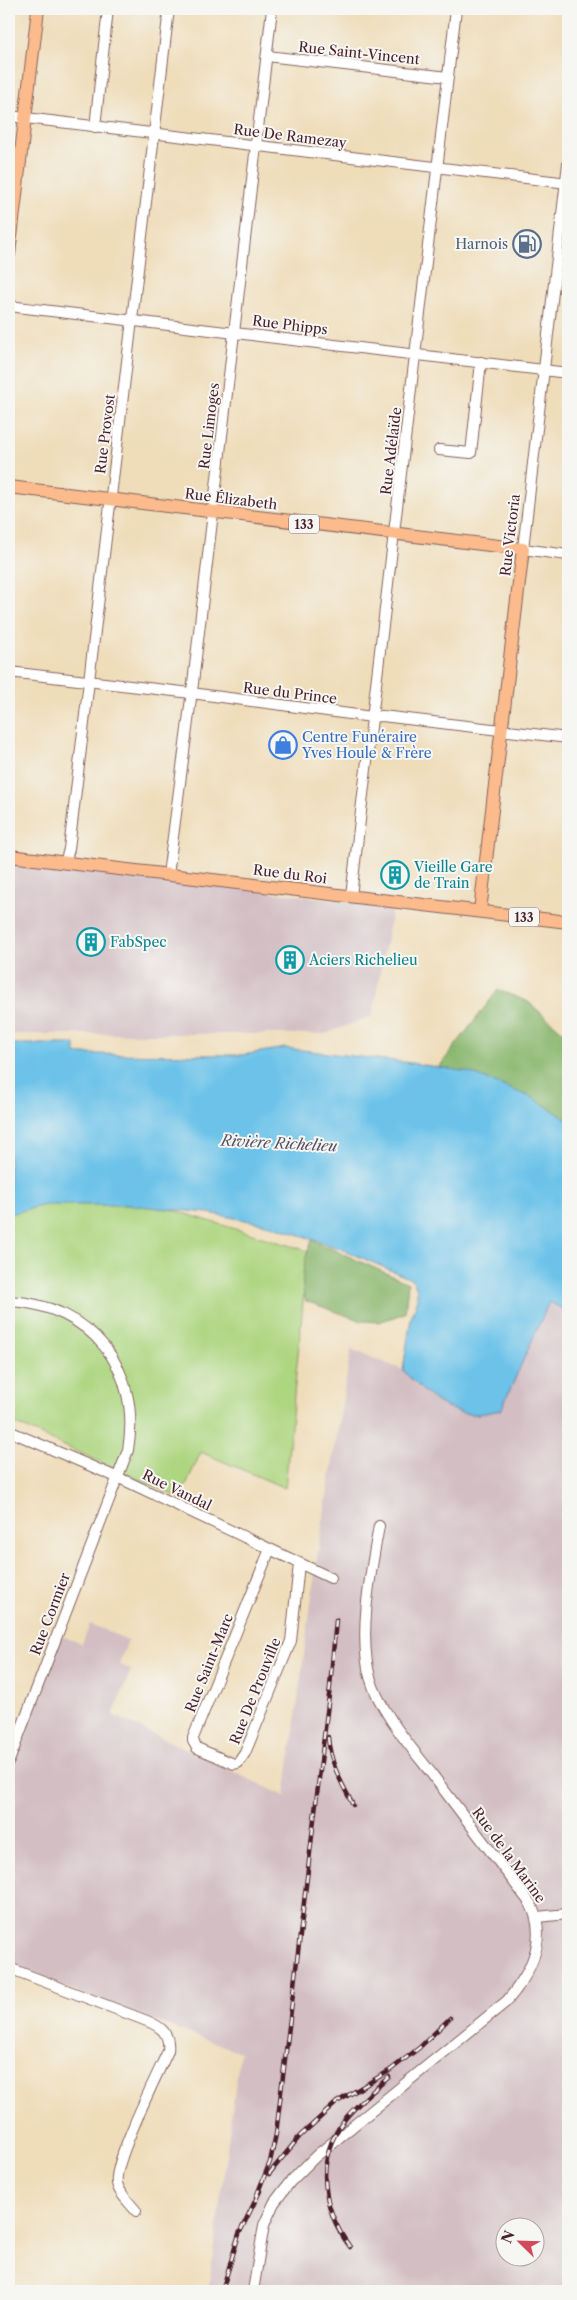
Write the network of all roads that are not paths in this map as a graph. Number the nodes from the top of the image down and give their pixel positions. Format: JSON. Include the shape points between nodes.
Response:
{"nodes":[{"id":1,"x":38,"y":9,"type":"edge"},
{"id":2,"x":108,"y":9,"type":"edge"},
{"id":3,"x":169,"y":9,"type":"edge"},
{"id":4,"x":272,"y":9,"type":"edge"},
{"id":5,"x":456,"y":9,"type":"edge"},
{"id":6,"x":267,"y":56,"type":"junction"},
{"id":7,"x":448,"y":76,"type":"junction"},
{"id":8,"x":9,"y":116,"type":"edge"},
{"id":9,"x":25,"y":118,"type":"junction"},
{"id":10,"x":95,"y":127,"type":"junction"},
{"id":11,"x":155,"y":134,"type":"junction"},
{"id":12,"x":256,"y":146,"type":"junction"},
{"id":13,"x":568,"y":163,"type":"edge"},
{"id":14,"x":437,"y":167,"type":"junction"},
{"id":15,"x":567,"y":183,"type":"edge"},
{"id":16,"x":13,"y":185,"type":"edge"},
{"id":17,"x":12,"y":207,"type":"edge"},
{"id":18,"x":9,"y":254,"type":"edge"},
{"id":19,"x":9,"y":306,"type":"edge"},
{"id":20,"x":132,"y":320,"type":"junction"},
{"id":21,"x":234,"y":332,"type":"junction"},
{"id":22,"x":416,"y":354,"type":"junction"},
{"id":23,"x":482,"y":362,"type":"junction"},
{"id":24,"x":544,"y":369,"type":"junction"},
{"id":25,"x":568,"y":373,"type":"edge"},
{"id":26,"x":439,"y":450,"type":"dead end"},
{"id":27,"x":9,"y":487,"type":"edge"},
{"id":28,"x":111,"y":499,"type":"junction"},
{"id":29,"x":213,"y":512,"type":"junction"},
{"id":30,"x":395,"y":534,"type":"junction"},
{"id":31,"x":523,"y":549,"type":"junction"},
{"id":32,"x":568,"y":555,"type":"edge"},
{"id":33,"x":9,"y":672,"type":"edge"},
{"id":34,"x":89,"y":681,"type":"junction"},
{"id":35,"x":191,"y":693,"type":"junction"},
{"id":36,"x":372,"y":717,"type":"junction"},
{"id":37,"x":501,"y":730,"type":"junction"},
{"id":38,"x":568,"y":738,"type":"edge"},
{"id":39,"x":9,"y":856,"type":"edge"},
{"id":40,"x":65,"y":863,"type":"junction"},
{"id":41,"x":168,"y":875,"type":"junction"},
{"id":42,"x":351,"y":896,"type":"junction"},
{"id":43,"x":480,"y":911,"type":"junction"},
{"id":44,"x":568,"y":922,"type":"edge"},
{"id":45,"x":9,"y":1301,"type":"edge"},
{"id":46,"x":9,"y":1431,"type":"edge"},
{"id":47,"x":117,"y":1477,"type":"junction"},
{"id":48,"x":379,"y":1526,"type":"dead end"},
{"id":49,"x":270,"y":1549,"type":"junction"},
{"id":50,"x":300,"y":1564,"type":"junction"},
{"id":51,"x":332,"y":1578,"type":"dead end"},
{"id":52,"x":22,"y":1727,"type":"junction"},
{"id":53,"x":9,"y":1740,"type":"edge"},
{"id":54,"x":9,"y":1761,"type":"edge"},
{"id":55,"x":236,"y":1764,"type":"joint"},
{"id":56,"x":568,"y":1914,"type":"edge"},
{"id":57,"x":537,"y":1917,"type":"junction"},
{"id":58,"x":9,"y":1968,"type":"edge"},
{"id":59,"x":136,"y":2212,"type":"dead end"},
{"id":60,"x":253,"y":2291,"type":"edge"}],
"edges":[{"from":1,"to":9,"type":"main road"},
{"from":2,"to":10,"type":"street"},
{"from":3,"to":11,"type":"street","name":"Rue Provost"},
{"from":4,"to":6,"type":"street","name":"Rue Limoges"},
{"from":5,"to":7,"type":"street","name":"Rue Adélaïde"},
{"from":6,"to":7,"type":"street","name":"Rue Saint-Vincent"},
{"from":6,"to":12,"type":"street","name":"Rue Limoges"},
{"from":7,"to":14,"type":"street","name":"Rue Adélaïde"},
{"from":8,"to":9,"type":"street","name":"Rue De Ramezay"},
{"from":9,"to":10,"type":"street","name":"Rue De Ramezay"},
{"from":9,"to":16,"type":"main road"},
{"from":10,"to":11,"type":"street","name":"Rue De Ramezay"},
{"from":11,"to":12,"type":"street","name":"Rue De Ramezay"},
{"from":11,"to":20,"type":"street","name":"Rue Provost"},
{"from":12,"to":14,"type":"street","name":"Rue De Ramezay"},
{"from":12,"to":21,"type":"street","name":"Rue Limoges"},
{"from":13,"to":15,"type":"street","name":"Rue Victoria"},
{"from":14,"to":15,"type":"street","name":"Rue De Ramezay"},
{"from":14,"to":22,"type":"street","name":"Rue Adélaïde"},
{"from":15,"to":24,"type":"street","name":"Rue Victoria"},
{"from":16,"to":17,"type":"main road"},
{"from":17,"to":18,"type":"main road"},
{"from":19,"to":20,"type":"street","name":"Rue Phipps"},
{"from":20,"to":21,"type":"street","name":"Rue Phipps"},
{"from":20,"to":28,"type":"street","name":"Rue Provost"},
{"from":21,"to":22,"type":"street","name":"Rue Phipps"},
{"from":21,"to":29,"type":"street","name":"Rue Limoges"},
{"from":22,"to":23,"type":"street","name":"Rue Phipps"},
{"from":22,"to":30,"type":"street","name":"Rue Adélaïde"},
{"from":23,"to":24,"type":"street","name":"Rue Phipps"},
{"from":23,"to":26,"type":"street","via":[[471,453]]},
{"from":24,"to":25,"type":"street","name":"Rue Phipps"},
{"from":24,"to":31,"type":"street","name":"Rue Victoria"},
{"from":27,"to":28,"type":"main road","name":"Rue Élizabeth","number":"133"},
{"from":28,"to":29,"type":"main road","name":"Rue Élizabeth","number":"133"},
{"from":28,"to":34,"type":"street","name":"Rue Provost"},
{"from":29,"to":30,"type":"main road","name":"Rue Élizabeth","number":"133"},
{"from":29,"to":35,"type":"street","name":"Rue Limoges"},
{"from":30,"to":31,"type":"main road","name":"Rue Élizabeth","number":"133"},
{"from":30,"to":36,"type":"street","name":"Rue Adélaïde"},
{"from":31,"to":32,"type":"street","name":"Rue Élizabeth"},
{"from":31,"to":37,"type":"main road","name":"Rue Victoria"},
{"from":33,"to":34,"type":"street","name":"Rue du Prince"},
{"from":34,"to":35,"type":"street","name":"Rue du Prince"},
{"from":34,"to":40,"type":"street","name":"Rue Provost","via":[[69,852]]},
{"from":35,"to":36,"type":"street","name":"Rue du Prince"},
{"from":35,"to":41,"type":"street","name":"Rue Limoges"},
{"from":36,"to":37,"type":"street","name":"Rue du Prince"},
{"from":36,"to":42,"type":"street","name":"Rue Adélaïde"},
{"from":37,"to":38,"type":"street","name":"Rue du Prince"},
{"from":37,"to":43,"type":"main road","name":"Rue Victoria"},
{"from":39,"to":40,"type":"main road","name":"Rue du Roi"},
{"from":40,"to":41,"type":"main road","name":"Rue du Roi"},
{"from":41,"to":42,"type":"main road","name":"Rue du Roi"},
{"from":42,"to":43,"type":"main road","name":"Rue du Roi"},
{"from":43,"to":44,"type":"main road","name":"Rue du Roi","number":"133"},
{"from":45,"to":47,"type":"street","name":"Rue Cormier","via":[[42,1305],[68,1316],[92,1333],[113,1357],[127,1390],[131,1411],[128,1450]]},
{"from":46,"to":47,"type":"street","name":"Rue Vandal"},
{"from":47,"to":49,"type":"street","name":"Rue Vandal"},
{"from":47,"to":52,"type":"street","name":"Rue Cormier"},
{"from":48,"to":57,"type":"street","name":"Rue de la Marine","via":[[370,1575],[366,1643],[375,1692],[407,1742],[530,1903]]},
{"from":49,"to":50,"type":"street","name":"Rue Vandal"},
{"from":49,"to":55,"type":"street","name":"Rue Saint-Marc","via":[[192,1742],[197,1748]]},
{"from":50,"to":51,"type":"street","name":"Rue Vandal"},
{"from":50,"to":55,"type":"street","name":"Rue De Prouville","via":[[291,1641],[245,1753]]},
{"from":52,"to":53,"type":"street"},
{"from":52,"to":54,"type":"street","name":"Rue Cormier"},
{"from":56,"to":57,"type":"street"},
{"from":57,"to":60,"type":"street","name":"Rue de la Marine","via":[[537,1944],[529,1971],[507,2001],[316,2156],[283,2190],[264,2225]]},
{"from":58,"to":59,"type":"street","via":[[147,2020],[165,2032],[168,2051],[117,2171],[118,2187]]}]}
